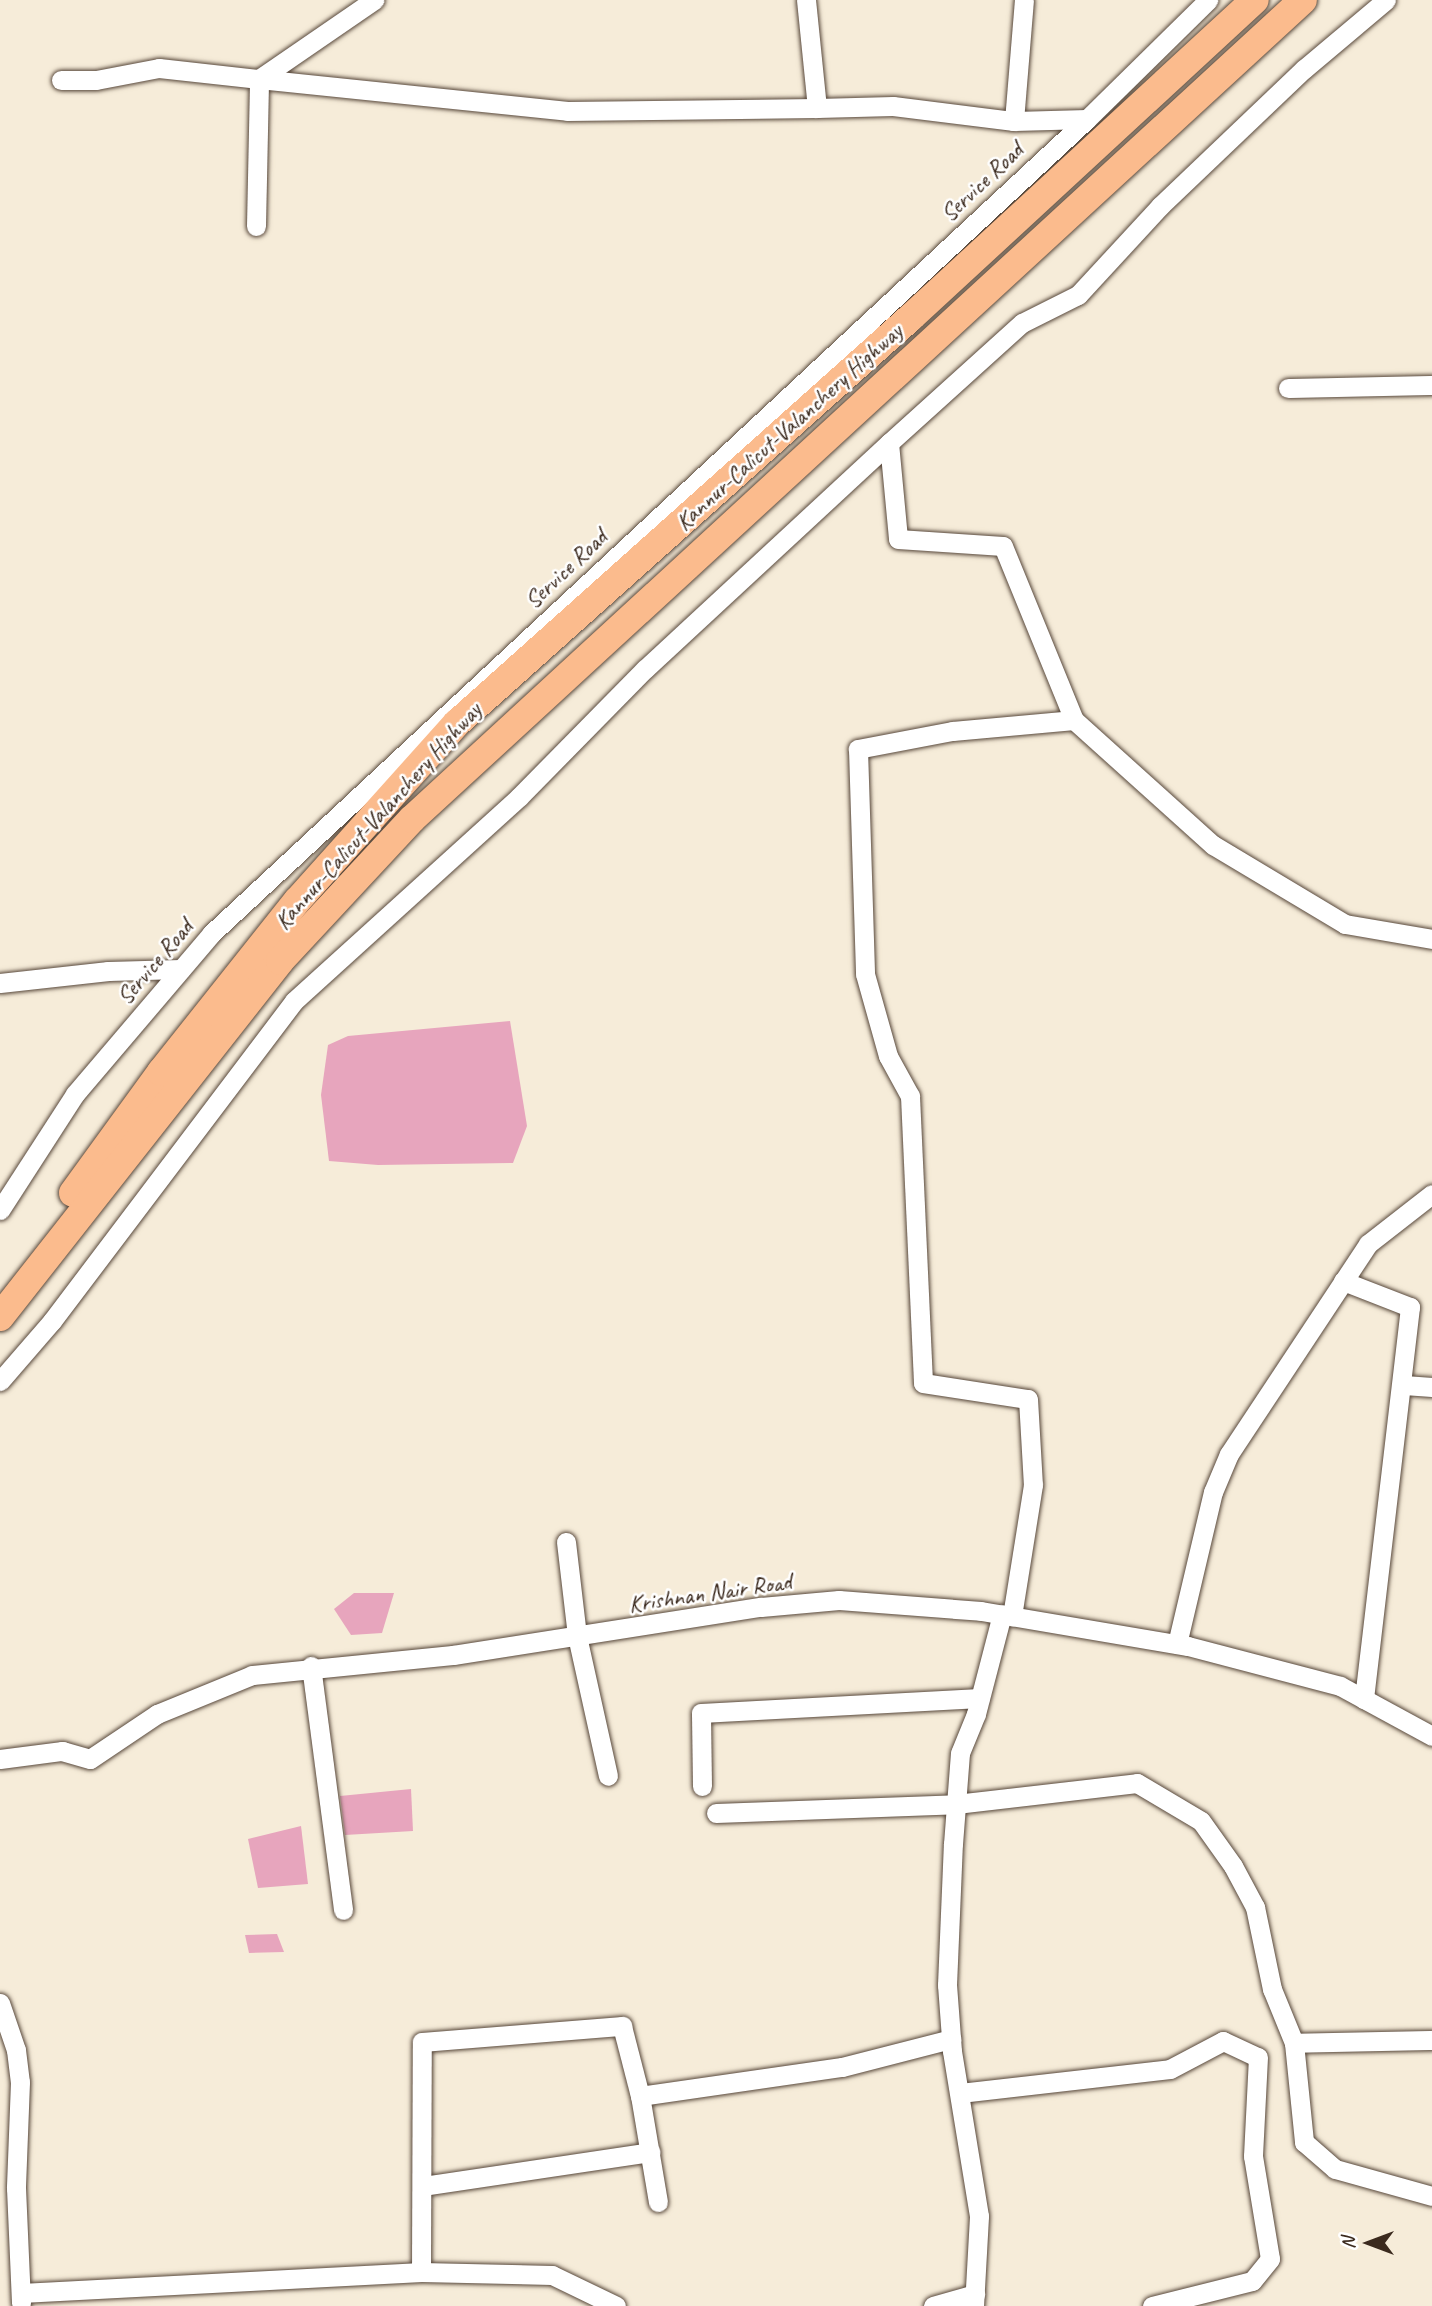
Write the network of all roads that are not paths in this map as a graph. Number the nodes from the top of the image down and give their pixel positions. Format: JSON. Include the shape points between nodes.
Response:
{"nodes":[{"id":1,"x":374,"y":0,"type":"edge"},
{"id":2,"x":806,"y":0,"type":"edge"},
{"id":3,"x":1024,"y":0,"type":"edge"},
{"id":4,"x":1209,"y":0,"type":"edge"},
{"id":5,"x":1255,"y":0,"type":"edge"},
{"id":6,"x":1303,"y":0,"type":"edge"},
{"id":7,"x":1386,"y":0,"type":"edge"},
{"id":8,"x":259,"y":79,"type":"junction"},
{"id":9,"x":61,"y":80,"type":"dead end"},
{"id":10,"x":817,"y":108,"type":"junction"},
{"id":11,"x":1087,"y":119,"type":"junction"},
{"id":12,"x":1014,"y":121,"type":"junction"},
{"id":13,"x":256,"y":226,"type":"dead end"},
{"id":14,"x":1432,"y":385,"type":"edge"},
{"id":15,"x":1288,"y":388,"type":"dead end"},
{"id":16,"x":889,"y":443,"type":"junction"},
{"id":17,"x":1074,"y":720,"type":"junction"},
{"id":18,"x":1432,"y":939,"type":"edge"},
{"id":19,"x":181,"y":969,"type":"junction"},
{"id":20,"x":0,"y":984,"type":"edge"},
{"id":21,"x":1432,"y":1194,"type":"edge"},
{"id":22,"x":0,"y":1210,"type":"edge"},
{"id":23,"x":1343,"y":1281,"type":"junction"},
{"id":24,"x":0,"y":1285,"type":"edge"},
{"id":25,"x":0,"y":1317,"type":"edge"},
{"id":26,"x":0,"y":1381,"type":"edge"},
{"id":27,"x":1404,"y":1385,"type":"junction"},
{"id":28,"x":1432,"y":1387,"type":"edge"},
{"id":29,"x":566,"y":1542,"type":"dead end"},
{"id":30,"x":1007,"y":1615,"type":"junction"},
{"id":31,"x":577,"y":1636,"type":"junction"},
{"id":32,"x":1177,"y":1644,"type":"junction"},
{"id":33,"x":311,"y":1666,"type":"junction"},
{"id":34,"x":980,"y":1698,"type":"junction"},
{"id":35,"x":1364,"y":1699,"type":"junction"},
{"id":36,"x":1432,"y":1736,"type":"edge"},
{"id":37,"x":0,"y":1759,"type":"edge"},
{"id":38,"x":608,"y":1776,"type":"dead end"},
{"id":39,"x":702,"y":1786,"type":"dead end"},
{"id":40,"x":956,"y":1804,"type":"junction"},
{"id":41,"x":716,"y":1813,"type":"dead end"},
{"id":42,"x":343,"y":1910,"type":"dead end"},
{"id":43,"x":0,"y":2003,"type":"edge"},
{"id":44,"x":951,"y":2039,"type":"junction"},
{"id":45,"x":1432,"y":2040,"type":"edge"},
{"id":46,"x":1294,"y":2043,"type":"junction"},
{"id":47,"x":960,"y":2092,"type":"junction"},
{"id":48,"x":640,"y":2096,"type":"junction"},
{"id":49,"x":650,"y":2151,"type":"junction"},
{"id":50,"x":423,"y":2186,"type":"junction"},
{"id":51,"x":1432,"y":2196,"type":"edge"},
{"id":52,"x":658,"y":2202,"type":"dead end"},
{"id":53,"x":421,"y":2272,"type":"junction"},
{"id":54,"x":21,"y":2299,"type":"edge"},
{"id":55,"x":975,"y":2300,"type":"edge"},
{"id":56,"x":616,"y":2306,"type":"edge"},
{"id":57,"x":933,"y":2306,"type":"edge"},
{"id":58,"x":1152,"y":2306,"type":"edge"}],
"edges":[{"from":1,"to":8,"type":"street"},
{"from":2,"to":10,"type":"street"},
{"from":3,"to":12,"type":"street"},
{"from":4,"to":11,"type":"street","name":"Service Road"},
{"from":5,"to":24,"type":"highway","name":"Kannur-Calicut-Valanchery Highway","via":[[910,318],[457,723],[298,900]]},
{"from":6,"to":25,"type":"highway","via":[[412,819],[281,961]]},
{"from":7,"to":16,"type":"street","via":[[1304,69],[1160,206],[1078,295],[1022,323]]},
{"from":8,"to":9,"type":"street","via":[[159,68],[96,80]]},
{"from":8,"to":10,"type":"street","via":[[567,111]]},
{"from":8,"to":13,"type":"street"},
{"from":10,"to":12,"type":"street","via":[[893,107]]},
{"from":11,"to":12,"type":"street"},
{"from":11,"to":19,"type":"street","name":"Service Road","via":[[211,934]]},
{"from":14,"to":15,"type":"street"},
{"from":16,"to":17,"type":"street","via":[[898,539],[1003,546]]},
{"from":16,"to":26,"type":"street","via":[[645,669],[519,796],[294,1001],[52,1321]]},
{"from":17,"to":18,"type":"street","via":[[1213,845],[1345,925]]},
{"from":17,"to":30,"type":"street","via":[[952,731],[858,749],[865,974],[888,1056],[910,1096],[923,1383],[1028,1399],[1033,1485]]},
{"from":19,"to":20,"type":"street","via":[[108,971]]},
{"from":19,"to":22,"type":"street","name":"Service Road","via":[[75,1094]]},
{"from":21,"to":23,"type":"street","via":[[1368,1244]]},
{"from":23,"to":27,"type":"street","via":[[1410,1307]]},
{"from":23,"to":32,"type":"street","via":[[1229,1454],[1213,1492]]},
{"from":27,"to":28,"type":"street"},
{"from":27,"to":35,"type":"street"},
{"from":29,"to":31,"type":"street"},
{"from":30,"to":31,"type":"street","name":"Krishnan Nair Road","via":[[901,1602],[839,1600],[761,1607]]},
{"from":30,"to":32,"type":"street","name":"Krishnan Nair Road"},
{"from":30,"to":34,"type":"street"},
{"from":31,"to":33,"type":"street","name":"Krishnan Nair Road","via":[[453,1655]]},
{"from":31,"to":38,"type":"street"},
{"from":32,"to":35,"type":"street","name":"Krishnan Nair Road","via":[[1340,1686]]},
{"from":33,"to":37,"type":"street","name":"Krishnan Nair Road","via":[[252,1675],[212,1689],[157,1714],[90,1759],[62,1751]]},
{"from":33,"to":42,"type":"street"},
{"from":34,"to":39,"type":"street","via":[[701,1713]]},
{"from":34,"to":40,"type":"street","via":[[960,1753]]},
{"from":35,"to":36,"type":"street","name":"Krishnan Nair Road"},
{"from":40,"to":41,"type":"street"},
{"from":40,"to":44,"type":"street","via":[[947,1985]]},
{"from":40,"to":46,"type":"street","via":[[1137,1783],[1202,1821],[1255,1907],[1272,1989]]},
{"from":43,"to":54,"type":"street","via":[[16,2050],[20,2082],[16,2188]]},
{"from":44,"to":47,"type":"street"},
{"from":44,"to":48,"type":"street","via":[[842,2067]]},
{"from":45,"to":46,"type":"street"},
{"from":46,"to":51,"type":"street","via":[[1304,2142],[1335,2169]]},
{"from":47,"to":55,"type":"street","via":[[979,2216]]},
{"from":47,"to":58,"type":"street","via":[[1170,2069],[1223,2041],[1258,2057],[1253,2156],[1270,2259],[1252,2281]]},
{"from":48,"to":49,"type":"street"},
{"from":48,"to":50,"type":"street","via":[[622,2026],[422,2042]]},
{"from":49,"to":50,"type":"street"},
{"from":49,"to":52,"type":"street"},
{"from":50,"to":53,"type":"street"},
{"from":53,"to":54,"type":"street"},
{"from":53,"to":56,"type":"street","via":[[552,2275]]},
{"from":55,"to":57,"type":"street"}]}
